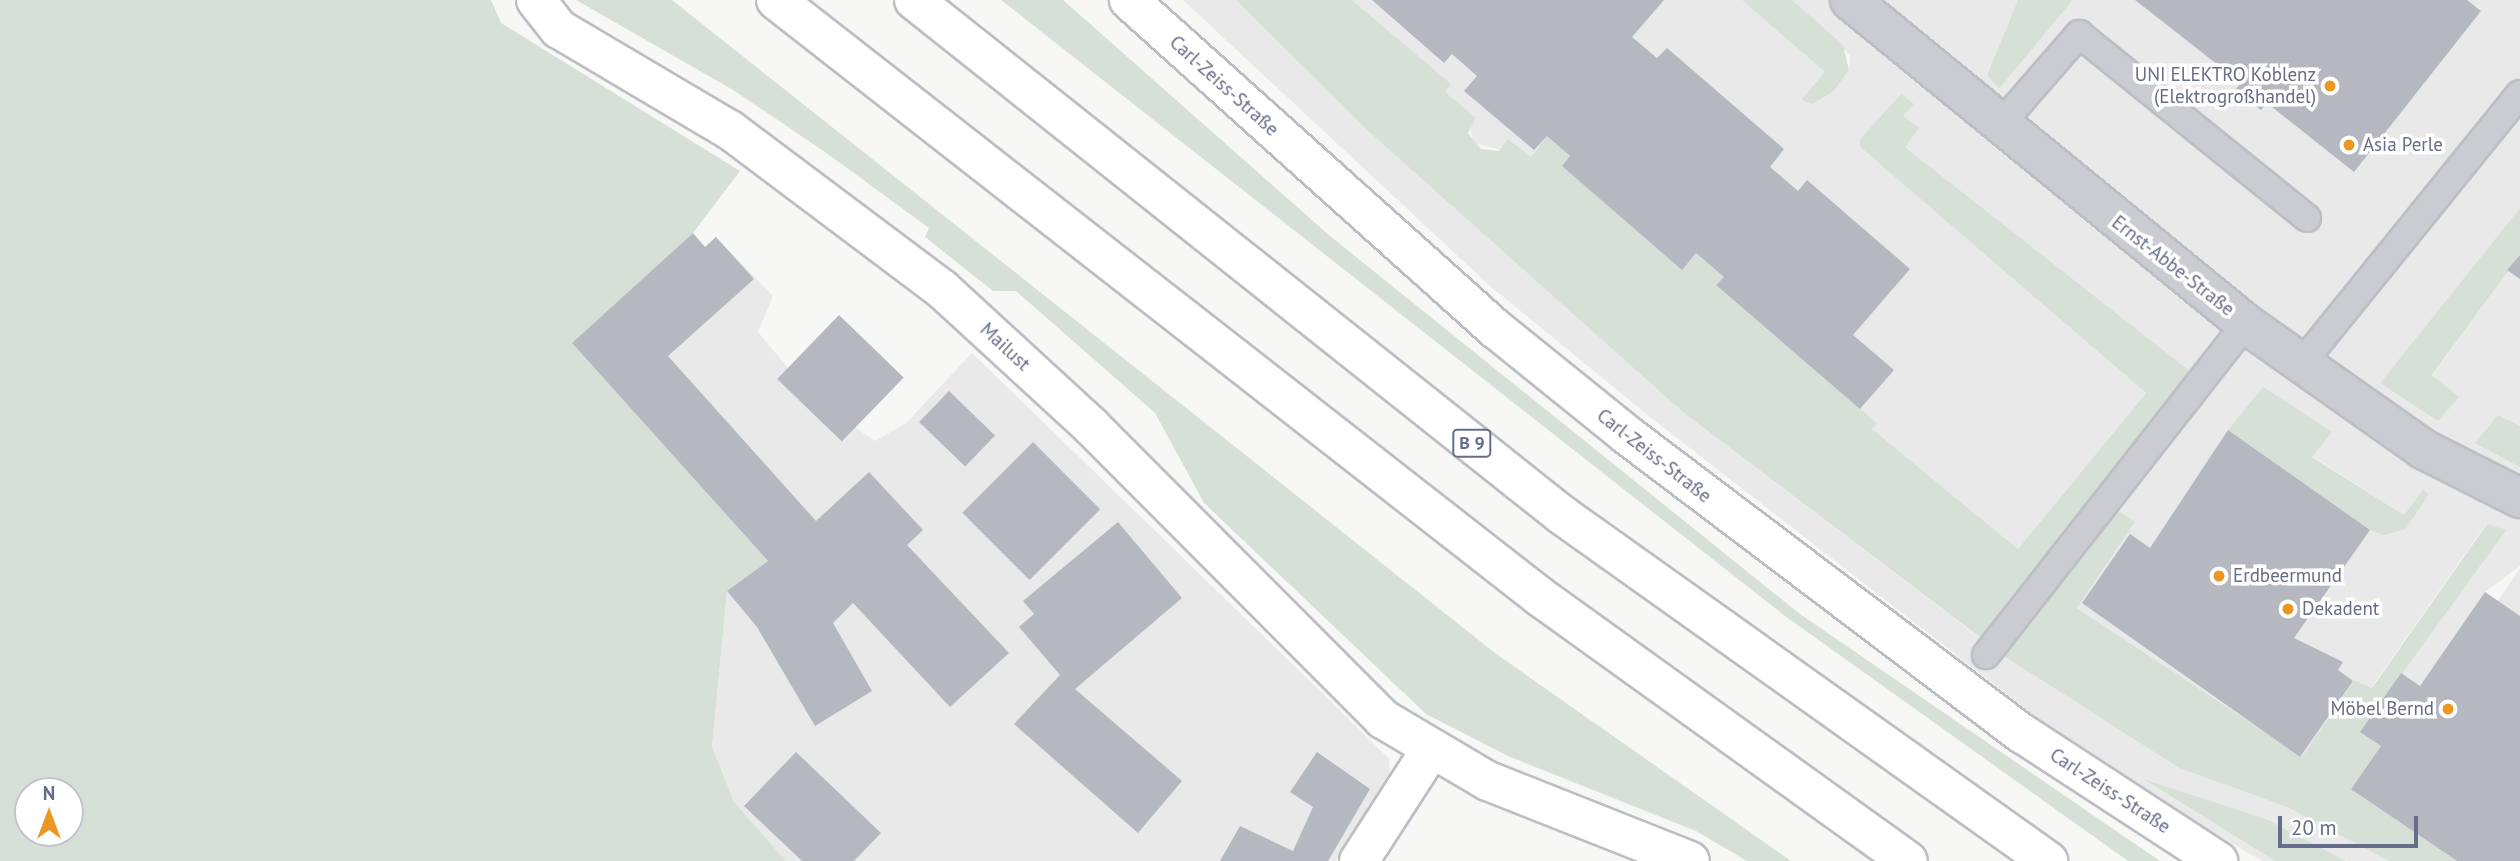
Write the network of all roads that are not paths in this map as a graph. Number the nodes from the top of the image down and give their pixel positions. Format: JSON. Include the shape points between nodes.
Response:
{"nodes":[{"id":1,"x":536,"y":0,"type":"edge"},
{"id":2,"x":776,"y":0,"type":"edge"},
{"id":3,"x":914,"y":0,"type":"edge"},
{"id":4,"x":1129,"y":0,"type":"edge"},
{"id":5,"x":1850,"y":0,"type":"edge"},
{"id":6,"x":2520,"y":94,"type":"edge"},
{"id":7,"x":2000,"y":125,"type":"junction"},
{"id":8,"x":2307,"y":218,"type":"dead end"},
{"id":9,"x":2246,"y":324,"type":"junction"},
{"id":10,"x":2302,"y":363,"type":"junction"},
{"id":11,"x":2520,"y":498,"type":"edge"},
{"id":12,"x":1986,"y":654,"type":"dead end"},
{"id":13,"x":1430,"y":751,"type":"junction"},
{"id":14,"x":1359,"y":861,"type":"edge"},
{"id":15,"x":1690,"y":861,"type":"edge"},
{"id":16,"x":1908,"y":861,"type":"edge"},
{"id":17,"x":2048,"y":861,"type":"edge"},
{"id":18,"x":2218,"y":861,"type":"edge"}],
"edges":[{"from":1,"to":13,"type":"main road","name":"Mailust","via":[[559,29],[730,130],[942,289],[1091,426],[1383,719]]},
{"from":2,"to":16,"type":"main road","via":[[1539,596]]},
{"from":3,"to":17,"type":"main road","number":"B 9","via":[[1562,515]]},
{"from":4,"to":18,"type":"main road","name":"Carl-Zeiss-Straße","via":[[1497,330],[1627,435],[2011,726]]},
{"from":5,"to":7,"type":"street","name":"Ernst-Abbe-Straße"},
{"from":6,"to":10,"type":"lane"},
{"from":7,"to":8,"type":"lane","via":[[2079,34]]},
{"from":7,"to":9,"type":"street","name":"Ernst-Abbe-Straße"},
{"from":9,"to":10,"type":"street","name":"Ernst-Abbe-Straße"},
{"from":9,"to":12,"type":"lane"},
{"from":10,"to":11,"type":"street","name":"Ernst-Abbe-Straße","via":[[2423,449]]},
{"from":13,"to":14,"type":"main road"},
{"from":13,"to":15,"type":"main road","name":"Mailust"}]}
